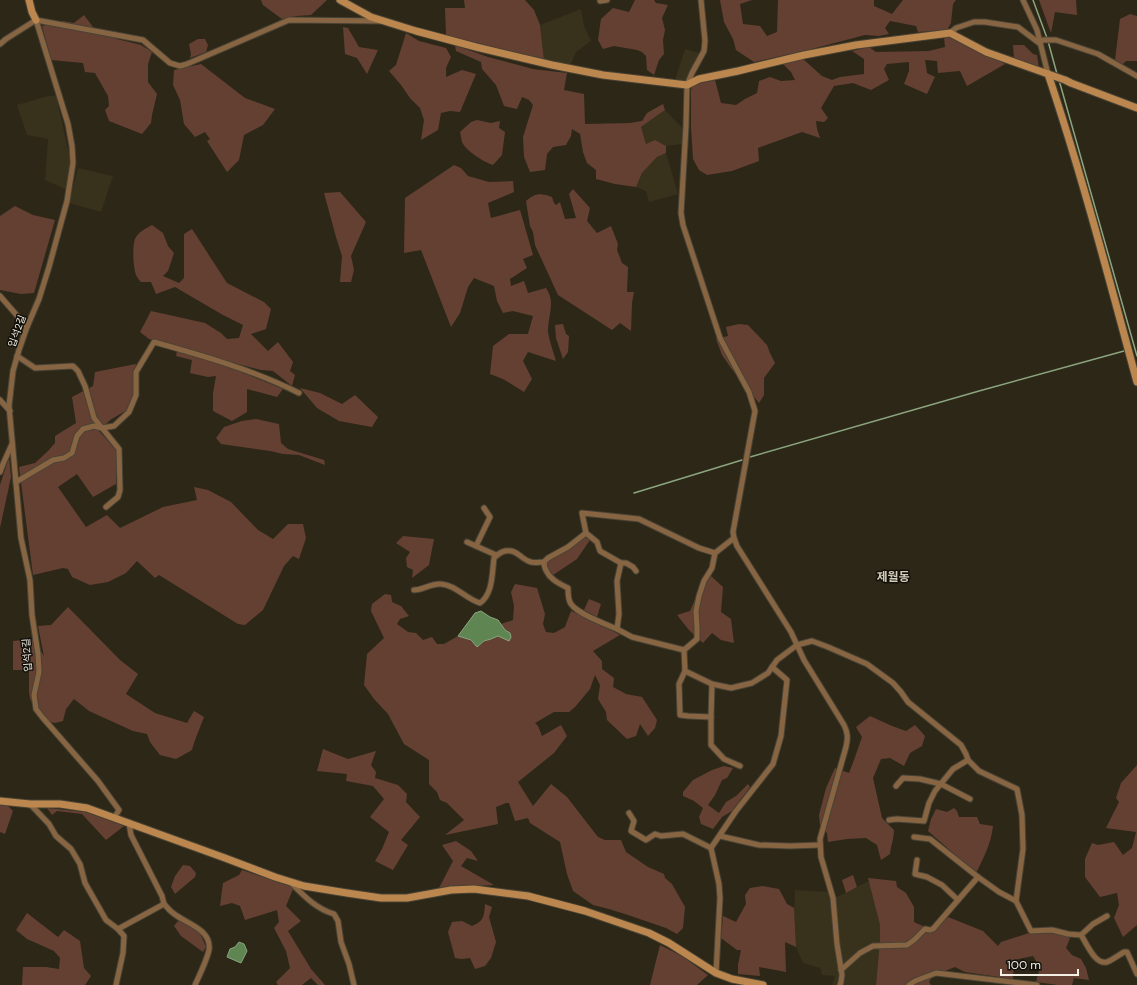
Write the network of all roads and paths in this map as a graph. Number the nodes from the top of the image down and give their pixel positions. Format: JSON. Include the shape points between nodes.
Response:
{"nodes":[{"id":1,"x":29,"y":0,"type":"edge"},
{"id":2,"x":340,"y":0,"type":"edge"},
{"id":3,"x":607,"y":0,"type":"edge"},
{"id":4,"x":701,"y":0,"type":"edge"},
{"id":5,"x":1023,"y":0,"type":"edge"},
{"id":6,"x":600,"y":1,"type":"edge"},
{"id":7,"x":36,"y":20,"type":"junction"},
{"id":8,"x":385,"y":22,"type":"junction"},
{"id":9,"x":950,"y":33,"type":"junction"},
{"id":10,"x":1041,"y":42,"type":"junction"},
{"id":11,"x":0,"y":44,"type":"edge"},
{"id":12,"x":1050,"y":75,"type":"junction"},
{"id":13,"x":1137,"y":76,"type":"edge"},
{"id":14,"x":687,"y":85,"type":"junction"},
{"id":15,"x":1137,"y":108,"type":"edge"},
{"id":16,"x":0,"y":296,"type":"edge"},
{"id":17,"x":27,"y":327,"type":"junction"},
{"id":18,"x":17,"y":356,"type":"junction"},
{"id":19,"x":1137,"y":382,"type":"edge"},
{"id":20,"x":299,"y":393,"type":"dead end"},
{"id":21,"x":0,"y":400,"type":"edge"},
{"id":22,"x":10,"y":411,"type":"junction"},
{"id":23,"x":102,"y":428,"type":"junction"},
{"id":24,"x":12,"y":444,"type":"junction"},
{"id":25,"x":0,"y":472,"type":"edge"},
{"id":26,"x":16,"y":482,"type":"junction"},
{"id":27,"x":106,"y":507,"type":"dead end"},
{"id":28,"x":484,"y":508,"type":"dead end"},
{"id":29,"x":586,"y":533,"type":"junction"},
{"id":30,"x":734,"y":538,"type":"junction"},
{"id":31,"x":467,"y":542,"type":"dead end"},
{"id":32,"x":476,"y":546,"type":"junction"},
{"id":33,"x":715,"y":553,"type":"junction"},
{"id":34,"x":496,"y":555,"type":"junction"},
{"id":35,"x":544,"y":562,"type":"junction"},
{"id":36,"x":621,"y":563,"type":"junction"},
{"id":37,"x":636,"y":571,"type":"dead end"},
{"id":38,"x":414,"y":590,"type":"dead end"},
{"id":39,"x":617,"y":630,"type":"junction"},
{"id":40,"x":797,"y":644,"type":"junction"},
{"id":41,"x":684,"y":650,"type":"junction"},
{"id":42,"x":772,"y":667,"type":"junction"},
{"id":43,"x":685,"y":671,"type":"junction"},
{"id":44,"x":712,"y":684,"type":"junction"},
{"id":45,"x":711,"y":717,"type":"junction"},
{"id":46,"x":968,"y":760,"type":"junction"},
{"id":47,"x":740,"y":766,"type":"dead end"},
{"id":48,"x":941,"y":784,"type":"junction"},
{"id":49,"x":896,"y":786,"type":"dead end"},
{"id":50,"x":970,"y":799,"type":"dead end"},
{"id":51,"x":0,"y":801,"type":"edge"},
{"id":52,"x":30,"y":804,"type":"junction"},
{"id":53,"x":629,"y":813,"type":"dead end"},
{"id":54,"x":114,"y":818,"type":"junction"},
{"id":55,"x":889,"y":820,"type":"dead end"},
{"id":56,"x":129,"y":823,"type":"junction"},
{"id":57,"x":720,"y":836,"type":"junction"},
{"id":58,"x":914,"y":837,"type":"dead end"},
{"id":59,"x":820,"y":845,"type":"junction"},
{"id":60,"x":711,"y":848,"type":"junction"},
{"id":61,"x":917,"y":860,"type":"dead end"},
{"id":62,"x":978,"y":877,"type":"junction"},
{"id":63,"x":288,"y":880,"type":"junction"},
{"id":64,"x":958,"y":900,"type":"junction"},
{"id":65,"x":1016,"y":901,"type":"junction"},
{"id":66,"x":164,"y":904,"type":"junction"},
{"id":67,"x":1108,"y":916,"type":"dead end"},
{"id":68,"x":118,"y":929,"type":"junction"},
{"id":69,"x":1081,"y":935,"type":"junction"},
{"id":70,"x":841,"y":970,"type":"junction"},
{"id":71,"x":716,"y":973,"type":"junction"},
{"id":72,"x":1137,"y":974,"type":"edge"},
{"id":73,"x":116,"y":985,"type":"edge"},
{"id":74,"x":195,"y":985,"type":"edge"},
{"id":75,"x":354,"y":985,"type":"edge"},
{"id":76,"x":763,"y":985,"type":"edge"},
{"id":77,"x":840,"y":985,"type":"edge"},
{"id":78,"x":909,"y":985,"type":"edge"},
{"id":79,"x":1037,"y":985,"type":"edge"}],
"edges":[{"from":1,"to":7,"type":"street"},
{"from":2,"to":8,"type":"street"},
{"from":3,"to":6,"type":"street"},
{"from":4,"to":14,"type":"street","via":[[706,41],[704,51]]},
{"from":5,"to":10,"type":"street"},
{"from":7,"to":8,"type":"street","via":[[143,40],[170,63],[180,66],[289,20]]},
{"from":7,"to":11,"type":"street"},
{"from":7,"to":17,"type":"street","name":"입석2길","via":[[68,124],[73,163],[67,201],[49,267]]},
{"from":8,"to":14,"type":"street","via":[[552,65],[604,75]]},
{"from":9,"to":10,"type":"street","via":[[956,28],[974,22],[985,22],[1018,27]]},
{"from":9,"to":12,"type":"street","via":[[986,52]]},
{"from":9,"to":14,"type":"street","via":[[849,46],[699,79]]},
{"from":10,"to":12,"type":"street"},
{"from":10,"to":13,"type":"street","via":[[1054,40],[1098,54]]},
{"from":12,"to":15,"type":"street"},
{"from":12,"to":19,"type":"street"},
{"from":14,"to":30,"type":"street","via":[[681,213],[683,225],[720,338],[749,392],[755,411]]},
{"from":16,"to":17,"type":"street"},
{"from":17,"to":18,"type":"street","name":"입석2길"},
{"from":18,"to":22,"type":"street","name":"입석2길","via":[[13,371]]},
{"from":18,"to":23,"type":"street","via":[[35,368],[73,366],[85,386],[94,418]]},
{"from":20,"to":23,"type":"street","via":[[247,371],[154,342],[136,372],[136,395],[129,412],[114,426]]},
{"from":21,"to":22,"type":"street"},
{"from":22,"to":24,"type":"street","name":"입석2길"},
{"from":23,"to":26,"type":"street","via":[[94,426],[83,429],[77,436],[72,453],[64,458],[52,460]]},
{"from":23,"to":27,"type":"street","via":[[119,449],[120,490],[118,497]]},
{"from":24,"to":25,"type":"street"},
{"from":24,"to":26,"type":"street","name":"입석2길"},
{"from":26,"to":54,"type":"street","name":"입석2길","via":[[21,538],[30,580],[38,654],[39,672],[34,695],[36,709],[98,781],[119,810]]},
{"from":28,"to":32,"type":"street","via":[[490,517]]},
{"from":29,"to":33,"type":"street","via":[[582,513],[639,519]]},
{"from":29,"to":35,"type":"street"},
{"from":29,"to":36,"type":"street","via":[[596,542],[600,551]]},
{"from":30,"to":33,"type":"street"},
{"from":30,"to":40,"type":"street"},
{"from":31,"to":32,"type":"street"},
{"from":32,"to":34,"type":"street"},
{"from":33,"to":41,"type":"street","via":[[696,611],[697,639]]},
{"from":34,"to":35,"type":"street","via":[[510,550],[530,562]]},
{"from":34,"to":38,"type":"street","via":[[489,593],[480,604],[450,586],[440,584]]},
{"from":35,"to":39,"type":"street","via":[[547,572],[556,582],[568,588],[571,605],[579,612]]},
{"from":36,"to":37,"type":"street","via":[[626,563]]},
{"from":36,"to":39,"type":"street","via":[[617,581]]},
{"from":39,"to":41,"type":"street","via":[[632,637]]},
{"from":40,"to":42,"type":"street"},
{"from":40,"to":46,"type":"street","via":[[812,642],[867,664],[893,683],[908,702],[961,746]]},
{"from":40,"to":59,"type":"street","via":[[804,660],[844,724],[848,738]]},
{"from":41,"to":43,"type":"street"},
{"from":42,"to":44,"type":"street","via":[[768,673],[752,683],[731,688]]},
{"from":42,"to":57,"type":"street","via":[[786,680],[778,750],[773,764]]},
{"from":43,"to":44,"type":"street"},
{"from":43,"to":45,"type":"street","via":[[679,684],[680,715]]},
{"from":44,"to":45,"type":"street"},
{"from":45,"to":47,"type":"street","via":[[711,745],[724,759]]},
{"from":46,"to":48,"type":"street","via":[[953,769]]},
{"from":46,"to":65,"type":"street","via":[[979,771],[1016,789],[1022,815],[1023,849]]},
{"from":48,"to":49,"type":"street","via":[[903,778]]},
{"from":48,"to":50,"type":"street"},
{"from":48,"to":55,"type":"street","via":[[935,791],[924,820]]},
{"from":51,"to":52,"type":"street"},
{"from":52,"to":54,"type":"street","via":[[60,804],[87,808]]},
{"from":52,"to":68,"type":"street","via":[[49,824],[56,836],[71,849],[102,914]]},
{"from":53,"to":60,"type":"street","via":[[634,821],[631,831],[646,840],[655,834],[683,834]]},
{"from":54,"to":56,"type":"street"},
{"from":56,"to":63,"type":"street"},
{"from":56,"to":66,"type":"street","via":[[130,835]]},
{"from":57,"to":59,"type":"street","via":[[760,846]]},
{"from":57,"to":60,"type":"street"},
{"from":58,"to":62,"type":"street","via":[[930,839]]},
{"from":59,"to":70,"type":"street","via":[[833,898]]},
{"from":60,"to":71,"type":"street","via":[[720,898]]},
{"from":61,"to":64,"type":"street","via":[[916,874],[942,885]]},
{"from":62,"to":64,"type":"street"},
{"from":62,"to":65,"type":"street","via":[[998,892]]},
{"from":63,"to":71,"type":"street","via":[[304,886],[381,898],[407,898],[451,890],[528,896],[585,911],[649,933]]},
{"from":63,"to":75,"type":"street","via":[[305,897],[324,911],[334,914]]},
{"from":64,"to":70,"type":"street","via":[[933,929],[925,929],[907,945],[873,946],[860,953]]},
{"from":65,"to":69,"type":"street","via":[[1031,931],[1052,930]]},
{"from":66,"to":68,"type":"street"},
{"from":66,"to":74,"type":"street","via":[[173,913],[202,931],[209,943],[209,951]]},
{"from":67,"to":69,"type":"street","via":[[1093,924]]},
{"from":68,"to":73,"type":"street","via":[[124,936]]},
{"from":69,"to":72,"type":"street","via":[[1096,960],[1108,962],[1127,952]]},
{"from":70,"to":77,"type":"street"},
{"from":71,"to":76,"type":"street"},
{"from":78,"to":79,"type":"street","via":[[936,974]]}]}
